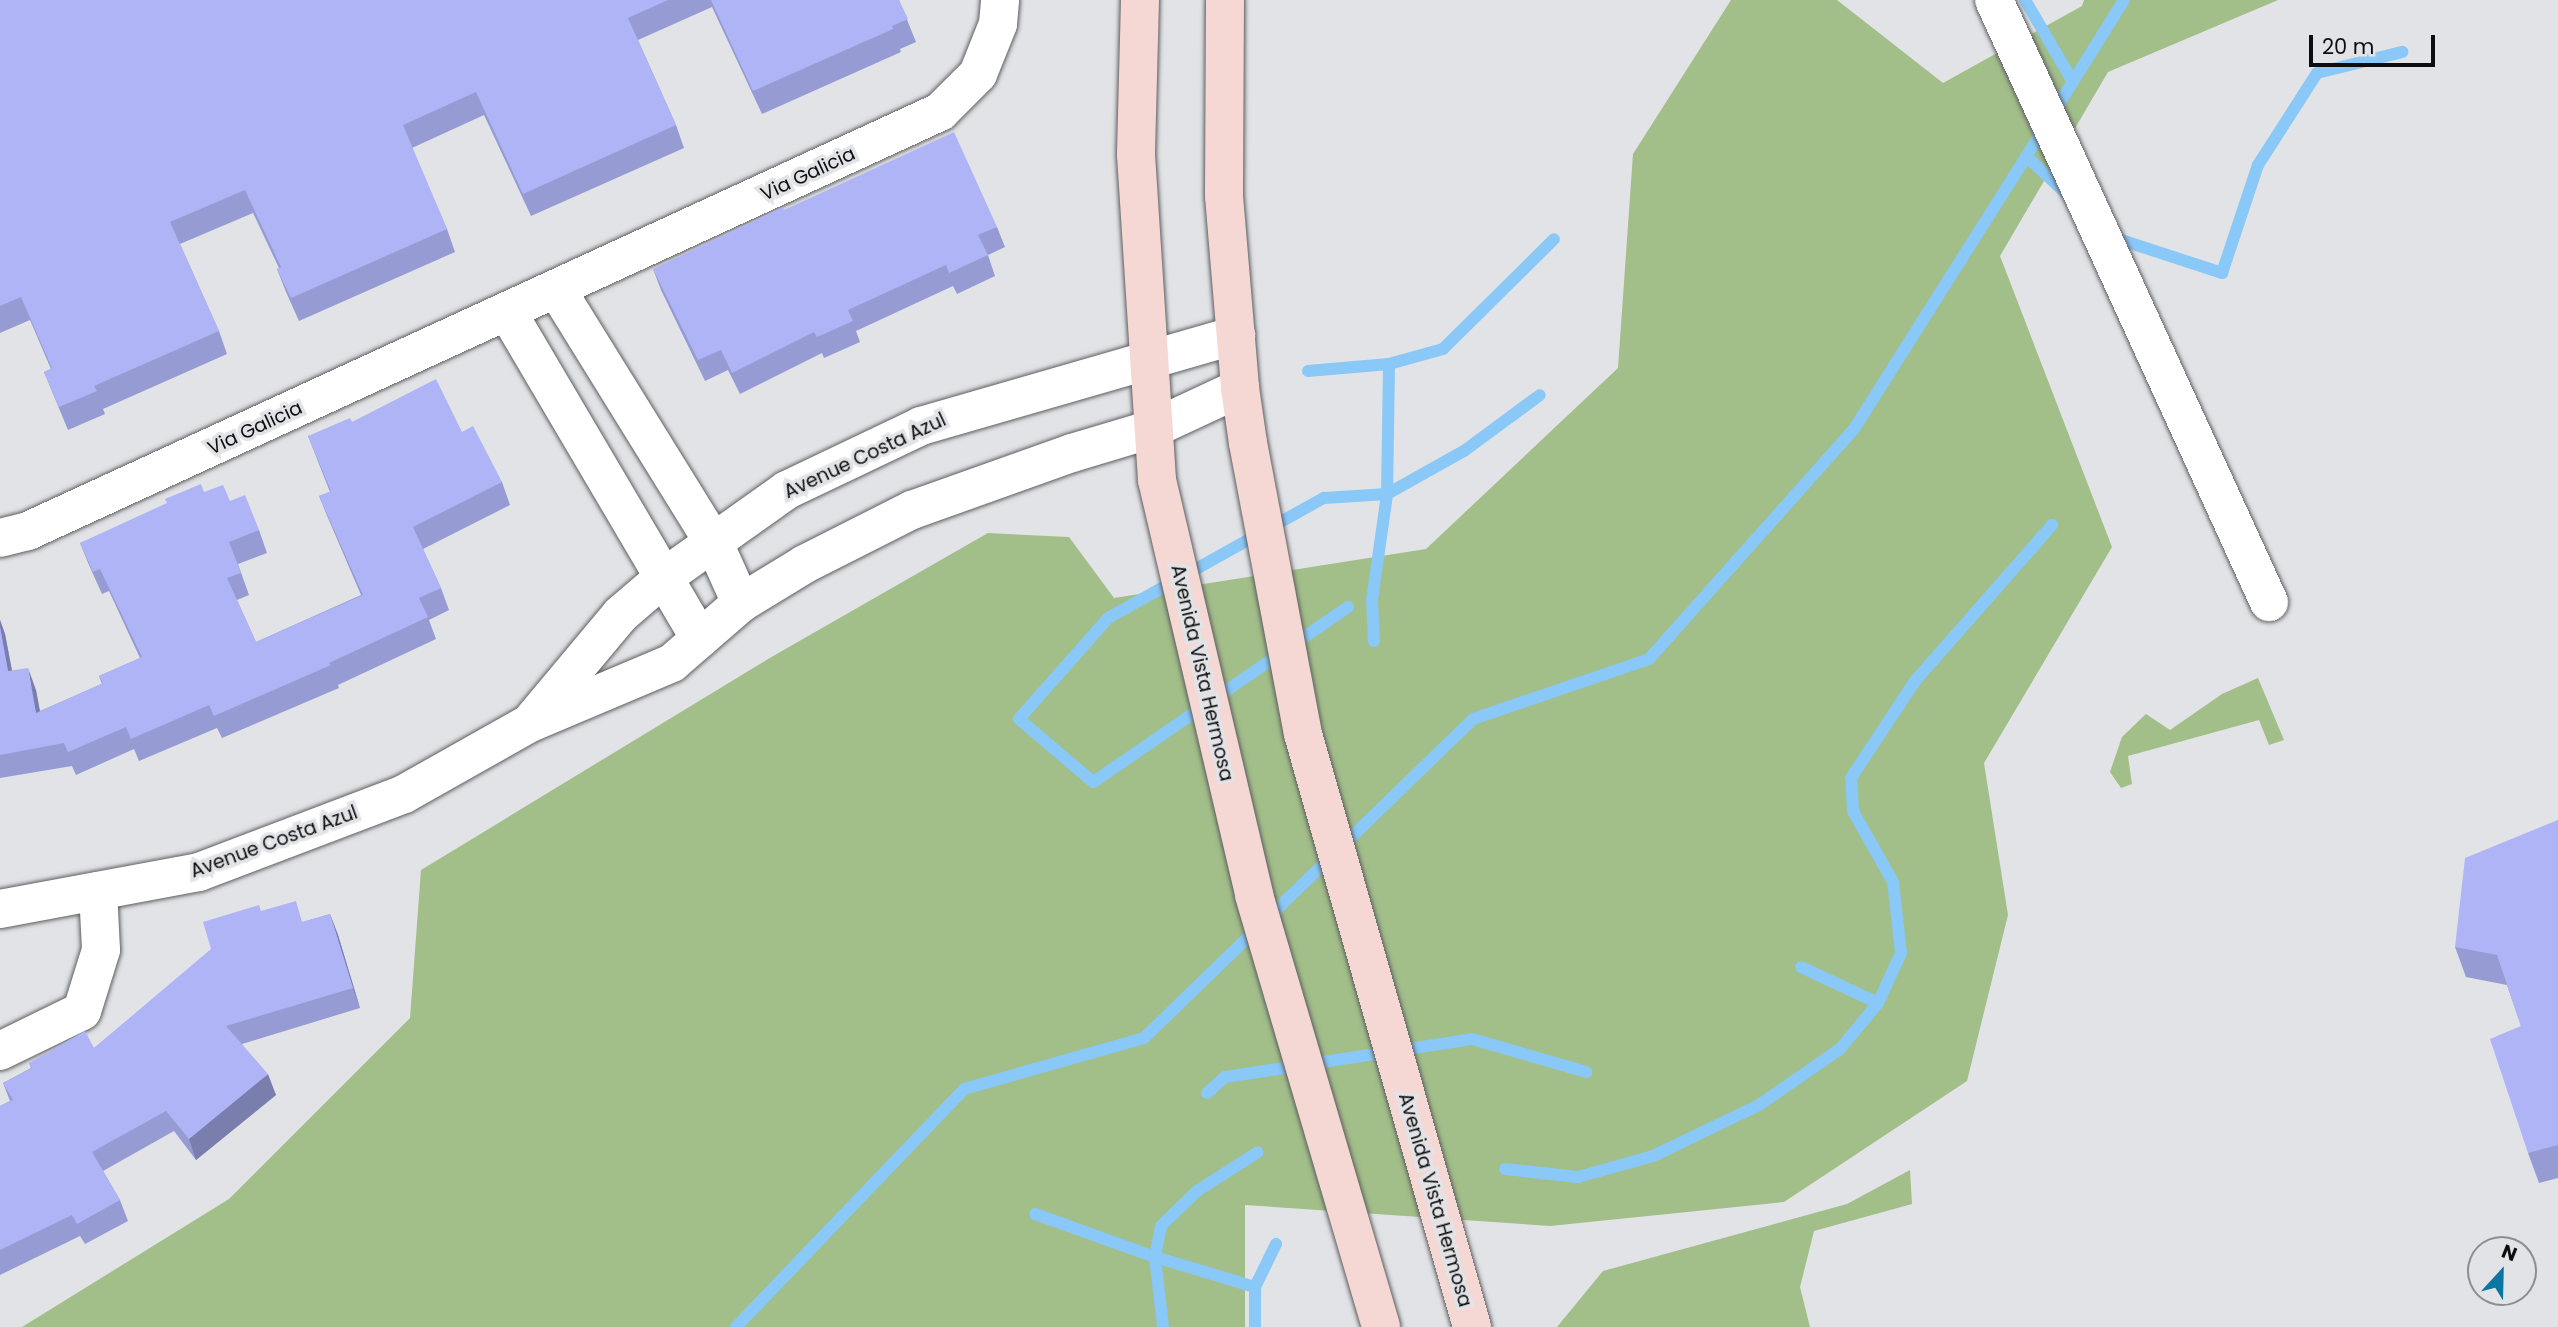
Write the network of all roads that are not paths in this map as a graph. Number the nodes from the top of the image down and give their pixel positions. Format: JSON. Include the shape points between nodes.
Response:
{"nodes":[{"id":1,"x":1000,"y":0,"type":"edge"},
{"id":2,"x":1140,"y":0,"type":"edge"},
{"id":3,"x":1225,"y":0,"type":"edge"},
{"id":4,"x":1994,"y":0,"type":"edge"},
{"id":5,"x":557,"y":290,"type":"junction"},
{"id":6,"x":508,"y":313,"type":"junction"},
{"id":7,"x":1236,"y":335,"type":"junction"},
{"id":8,"x":1148,"y":360,"type":"junction"},
{"id":9,"x":1240,"y":388,"type":"junction"},
{"id":10,"x":1152,"y":429,"type":"junction"},
{"id":11,"x":0,"y":538,"type":"edge"},
{"id":12,"x":714,"y":543,"type":"junction"},
{"id":13,"x":663,"y":578,"type":"junction"},
{"id":14,"x":2269,"y":602,"type":"dead end"},
{"id":15,"x":741,"y":603,"type":"junction"},
{"id":16,"x":699,"y":639,"type":"junction"},
{"id":17,"x":530,"y":723,"type":"junction"},
{"id":18,"x":98,"y":891,"type":"junction"},
{"id":19,"x":0,"y":909,"type":"edge"},
{"id":20,"x":0,"y":1051,"type":"edge"},
{"id":21,"x":1381,"y":1327,"type":"edge"},
{"id":22,"x":1472,"y":1327,"type":"edge"}],
"edges":[{"from":1,"to":5,"type":"street","name":"Via Galicia","via":[[998,24],[978,74],[940,112]]},
{"from":2,"to":8,"type":"main road","name":"Avenida Vista Hermosa","via":[[1136,155]]},
{"from":3,"to":7,"type":"main road","name":"Avenida Vista Hermosa","via":[[1224,196]]},
{"from":4,"to":14,"type":"street"},
{"from":5,"to":6,"type":"street","name":"Via Galicia"},
{"from":5,"to":12,"type":"street"},
{"from":6,"to":11,"type":"street","name":"Via Galicia","via":[[29,531]]},
{"from":6,"to":13,"type":"street"},
{"from":7,"to":8,"type":"street","name":"Avenue Costa Azul"},
{"from":7,"to":9,"type":"main road","name":"Avenida Vista Hermosa"},
{"from":8,"to":10,"type":"main road","name":"Avenida Vista Hermosa"},
{"from":8,"to":12,"type":"street","name":"Avenue Costa Azul","via":[[921,426],[787,490]]},
{"from":9,"to":10,"type":"street","name":"Avenue Costa Azul"},
{"from":9,"to":22,"type":"main road","name":"Avenida Vista Hermosa","via":[[1303,734]]},
{"from":10,"to":15,"type":"street","name":"Avenue Costa Azul","via":[[912,510],[804,564]]},
{"from":10,"to":21,"type":"main road","name":"Avenida Vista Hermosa","via":[[1157,480],[1254,895]]},
{"from":12,"to":13,"type":"street","name":"Avenue Costa Azul"},
{"from":12,"to":15,"type":"street"},
{"from":13,"to":16,"type":"street"},
{"from":13,"to":17,"type":"street","name":"Avenue Costa Azul","via":[[620,615]]},
{"from":15,"to":16,"type":"street","name":"Avenue Costa Azul"},
{"from":16,"to":17,"type":"street","name":"Avenue Costa Azul","via":[[671,663]]},
{"from":17,"to":18,"type":"street","name":"Avenue Costa Azul","via":[[404,794],[199,872]]},
{"from":18,"to":19,"type":"street","name":"Avenue Costa Azul"},
{"from":18,"to":20,"type":"street","via":[[101,950],[82,1011]]}]}
